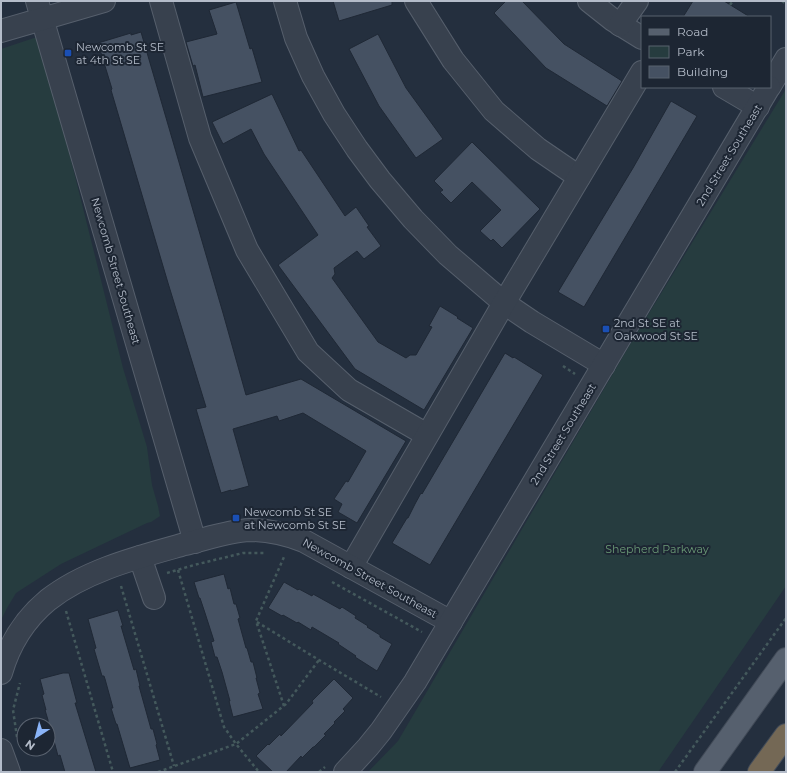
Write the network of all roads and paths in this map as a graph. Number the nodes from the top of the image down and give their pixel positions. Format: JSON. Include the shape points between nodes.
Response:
{"nodes":[{"id":1,"x":104,"y":1,"type":"edge"},
{"id":2,"x":160,"y":1,"type":"edge"},
{"id":3,"x":285,"y":1,"type":"edge"},
{"id":4,"x":416,"y":1,"type":"edge"},
{"id":5,"x":589,"y":1,"type":"edge"},
{"id":6,"x":636,"y":1,"type":"edge"},
{"id":7,"x":733,"y":1,"type":"edge"},
{"id":8,"x":782,"y":1,"type":"edge"},
{"id":9,"x":786,"y":4,"type":"edge"},
{"id":10,"x":730,"y":5,"type":"dead end"},
{"id":11,"x":39,"y":10,"type":"edge"},
{"id":12,"x":620,"y":25,"type":"junction"},
{"id":13,"x":1,"y":31,"type":"edge"},
{"id":14,"x":641,"y":37,"type":"edge"},
{"id":15,"x":786,"y":59,"type":"edge"},
{"id":16,"x":641,"y":74,"type":"edge"},
{"id":17,"x":771,"y":84,"type":"edge"},
{"id":18,"x":726,"y":88,"type":"edge"},
{"id":19,"x":769,"y":88,"type":"edge"},
{"id":20,"x":758,"y":107,"type":"junction"},
{"id":21,"x":579,"y":177,"type":"junction"},
{"id":22,"x":504,"y":303,"type":"junction"},
{"id":23,"x":558,"y":363,"type":"dead end"},
{"id":24,"x":604,"y":365,"type":"junction"},
{"id":25,"x":576,"y":375,"type":"dead end"},
{"id":26,"x":427,"y":435,"type":"junction"},
{"id":27,"x":195,"y":542,"type":"junction"},
{"id":28,"x":270,"y":553,"type":"dead end"},
{"id":29,"x":140,"y":557,"type":"junction"},
{"id":30,"x":284,"y":557,"type":"dead end"},
{"id":31,"x":351,"y":567,"type":"junction"},
{"id":32,"x":178,"y":570,"type":"junction"},
{"id":33,"x":330,"y":581,"type":"dead end"},
{"id":34,"x":121,"y":586,"type":"junction"},
{"id":35,"x":117,"y":587,"type":"dead end"},
{"id":36,"x":151,"y":588,"type":"junction"},
{"id":37,"x":72,"y":607,"type":"dead end"},
{"id":38,"x":66,"y":610,"type":"junction"},
{"id":39,"x":61,"y":615,"type":"dead end"},
{"id":40,"x":786,"y":618,"type":"edge"},
{"id":41,"x":256,"y":621,"type":"junction"},
{"id":42,"x":451,"y":622,"type":"junction"},
{"id":43,"x":422,"y":632,"type":"dead end"},
{"id":44,"x":786,"y":659,"type":"edge"},
{"id":45,"x":319,"y":660,"type":"junction"},
{"id":46,"x":11,"y":675,"type":"edge"},
{"id":47,"x":383,"y":698,"type":"dead end"},
{"id":48,"x":284,"y":706,"type":"junction"},
{"id":49,"x":786,"y":735,"type":"edge"},
{"id":50,"x":236,"y":744,"type":"junction"},
{"id":51,"x":9,"y":745,"type":"edge"},
{"id":52,"x":174,"y":766,"type":"junction"},
{"id":53,"x":9,"y":772,"type":"edge"},
{"id":54,"x":113,"y":772,"type":"edge"},
{"id":55,"x":158,"y":772,"type":"edge"},
{"id":56,"x":259,"y":772,"type":"edge"},
{"id":57,"x":345,"y":772,"type":"edge"},
{"id":58,"x":675,"y":772,"type":"edge"},
{"id":59,"x":705,"y":772,"type":"edge"},
{"id":60,"x":759,"y":772,"type":"edge"}],
"edges":[{"from":1,"to":11,"type":"street"},
{"from":2,"to":26,"type":"street","via":[[200,138],[244,243],[308,352],[350,390]]},
{"from":3,"to":22,"type":"street","via":[[296,38],[314,76],[334,114],[357,149],[413,219],[448,255]]},
{"from":4,"to":21,"type":"street","via":[[453,60],[494,111],[538,149]]},
{"from":5,"to":12,"type":"street"},
{"from":6,"to":12,"type":"street"},
{"from":7,"to":10,"type":"path"},
{"from":8,"to":9,"type":"path"},
{"from":11,"to":13,"type":"street"},
{"from":11,"to":27,"type":"street","name":"Newcomb Street Southeast"},
{"from":12,"to":14,"type":"street"},
{"from":15,"to":17,"type":"street","name":"2nd Street Southeast"},
{"from":16,"to":21,"type":"street"},
{"from":18,"to":20,"type":"street"},
{"from":19,"to":20,"type":"street","name":"2nd Street Southeast"},
{"from":20,"to":24,"type":"street","name":"2nd Street Southeast"},
{"from":21,"to":22,"type":"street"},
{"from":22,"to":24,"type":"street"},
{"from":22,"to":26,"type":"street"},
{"from":23,"to":25,"type":"path"},
{"from":24,"to":42,"type":"street","name":"2nd Street Southeast"},
{"from":26,"to":31,"type":"street"},
{"from":27,"to":29,"type":"street","name":"Newcomb Street Southeast"},
{"from":27,"to":31,"type":"street","name":"Newcomb Street Southeast","via":[[236,532],[273,532],[304,541]]},
{"from":28,"to":32,"type":"path","via":[[243,553]]},
{"from":29,"to":36,"type":"street"},
{"from":29,"to":46,"type":"street","name":"Newcomb Street Southeast","via":[[97,572],[63,589],[48,600],[34,613],[12,645],[4,662]]},
{"from":30,"to":41,"type":"path"},
{"from":31,"to":42,"type":"street","name":"Newcomb Street Southeast"},
{"from":32,"to":36,"type":"path"},
{"from":32,"to":50,"type":"path","via":[[224,727]]},
{"from":33,"to":43,"type":"path"},
{"from":34,"to":35,"type":"path"},
{"from":34,"to":36,"type":"path"},
{"from":34,"to":52,"type":"path"},
{"from":37,"to":38,"type":"path"},
{"from":38,"to":39,"type":"path"},
{"from":38,"to":54,"type":"path"},
{"from":40,"to":58,"type":"path"},
{"from":41,"to":45,"type":"path"},
{"from":41,"to":48,"type":"path"},
{"from":42,"to":57,"type":"street","name":"2nd Street Southeast","via":[[393,715]]},
{"from":44,"to":59,"type":"main road"},
{"from":45,"to":47,"type":"path"},
{"from":45,"to":48,"type":"path"},
{"from":46,"to":51,"type":"path","via":[[13,710]]},
{"from":48,"to":50,"type":"path"},
{"from":49,"to":60,"type":"highway"},
{"from":50,"to":52,"type":"path"},
{"from":50,"to":56,"type":"path"},
{"from":51,"to":53,"type":"street"},
{"from":52,"to":55,"type":"path"}]}
